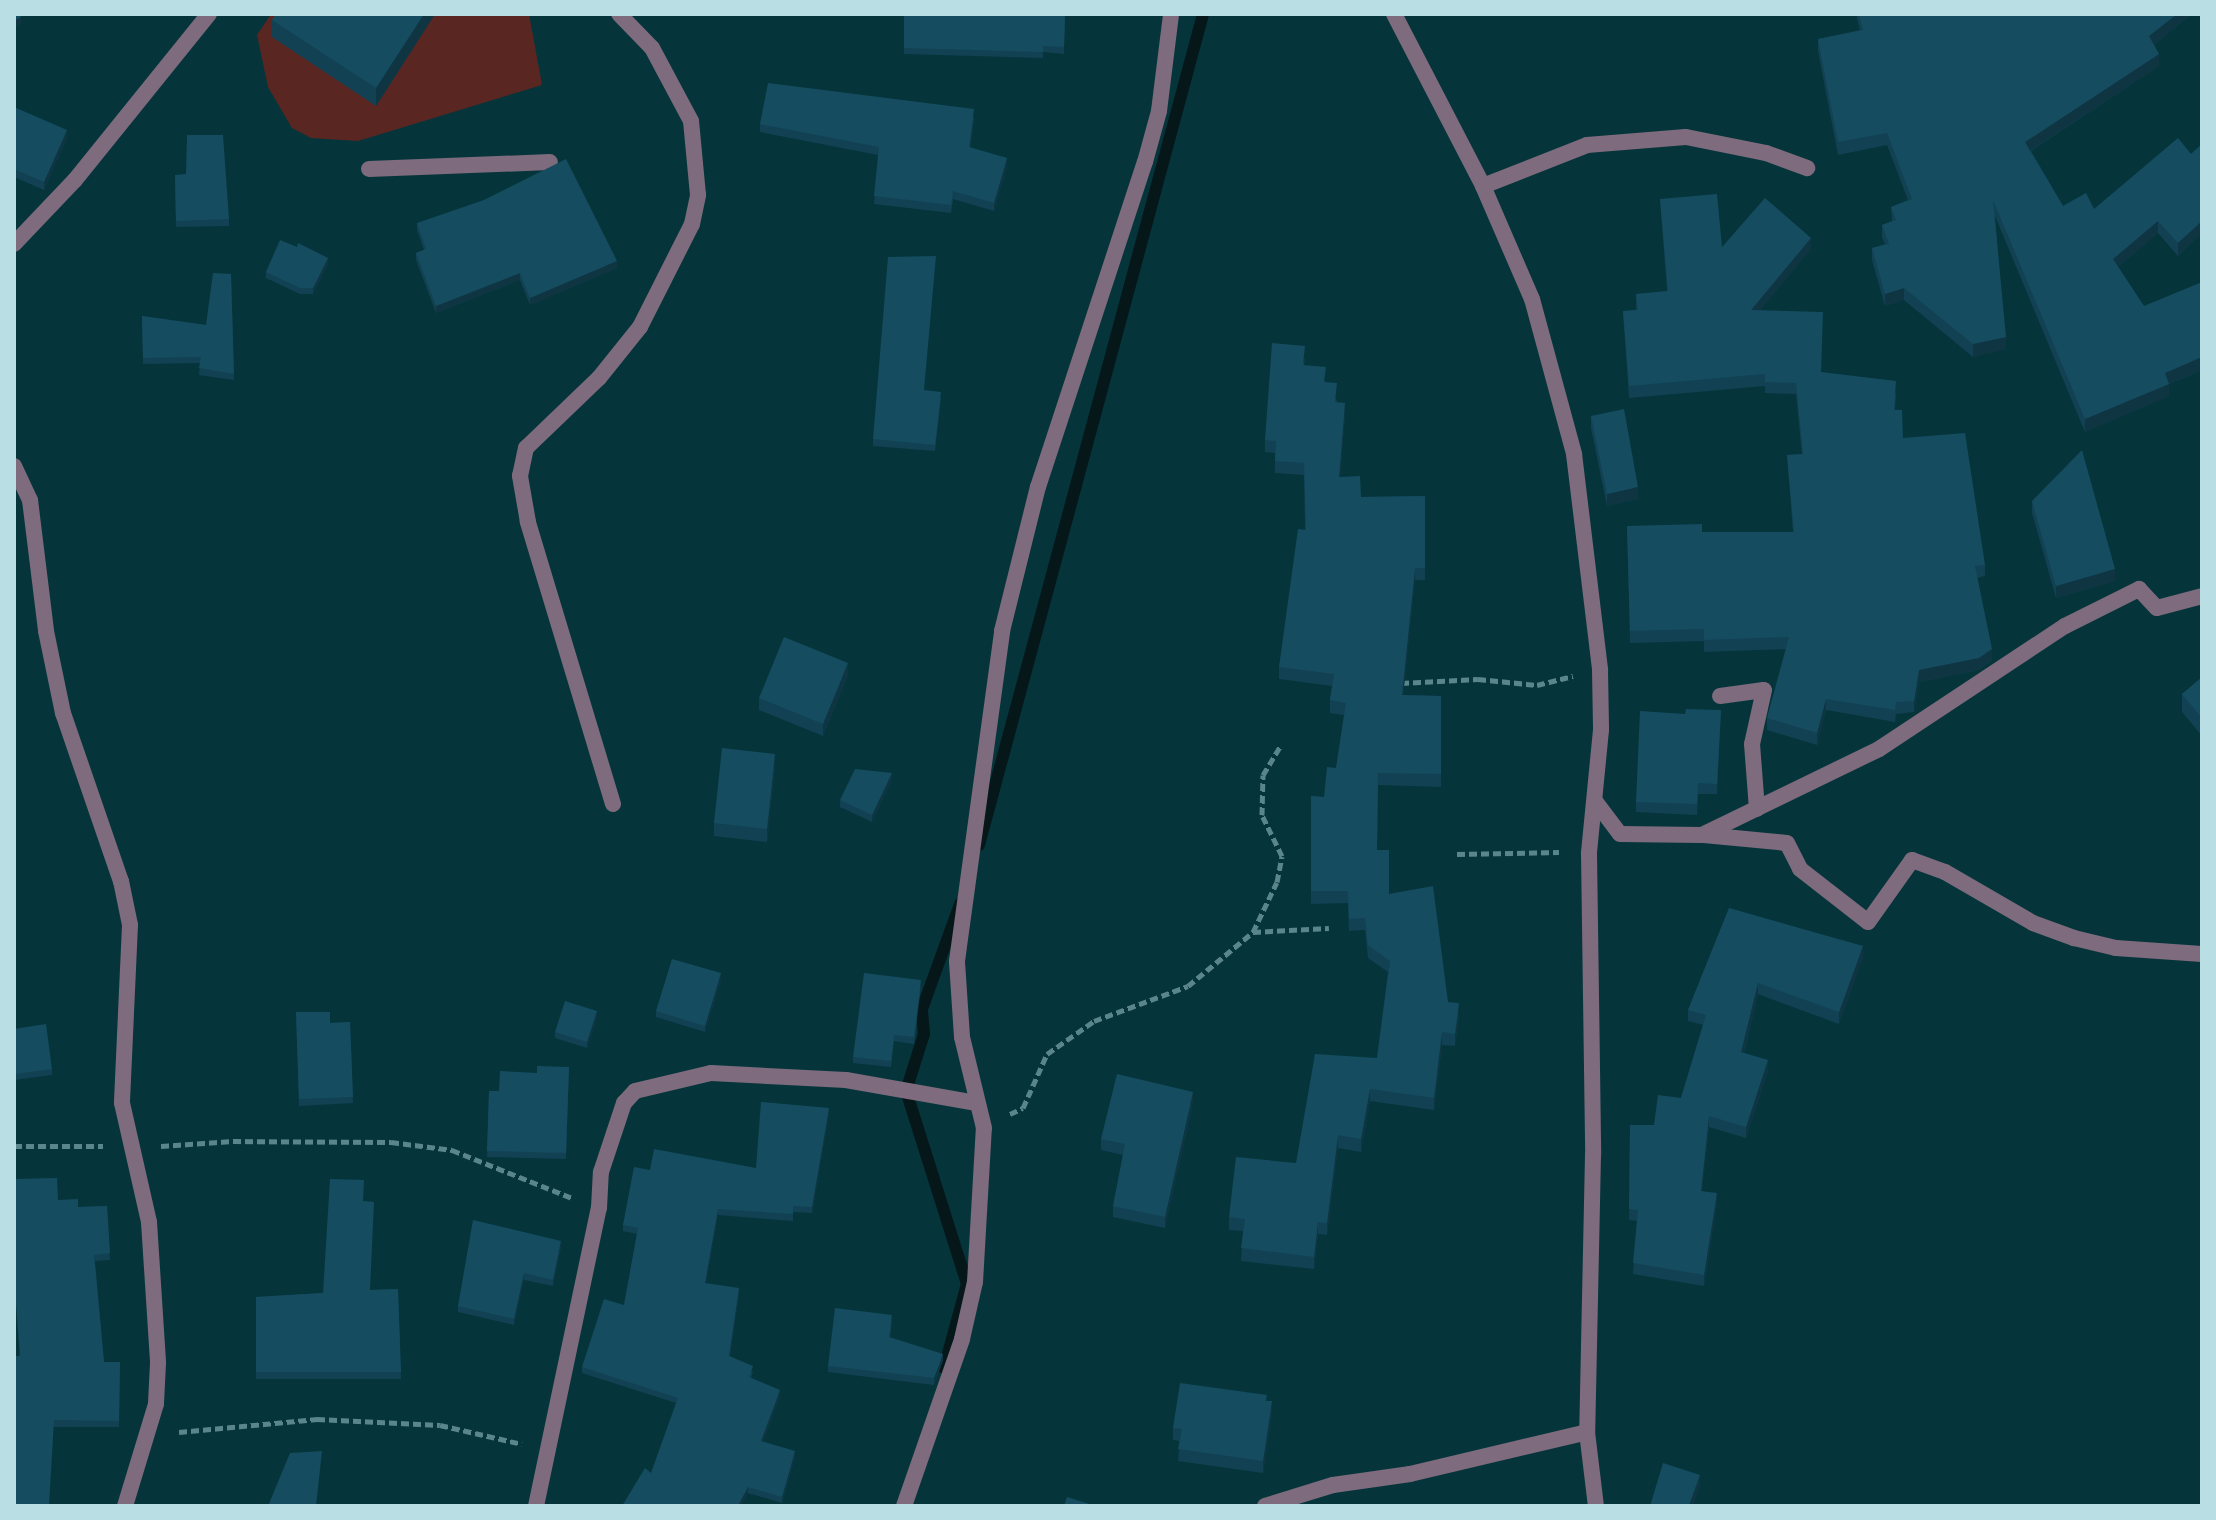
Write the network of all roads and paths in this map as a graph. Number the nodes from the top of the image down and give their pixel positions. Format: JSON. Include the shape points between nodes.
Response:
{"nodes":[{"id":1,"x":209,"y":14,"type":"edge"},
{"id":2,"x":619,"y":14,"type":"edge"},
{"id":3,"x":1171,"y":14,"type":"edge"},
{"id":4,"x":1394,"y":14,"type":"edge"},
{"id":5,"x":550,"y":162,"type":"dead end"},
{"id":6,"x":1807,"y":168,"type":"dead end"},
{"id":7,"x":369,"y":169,"type":"dead end"},
{"id":8,"x":1483,"y":186,"type":"junction"},
{"id":9,"x":14,"y":244,"type":"edge"},
{"id":10,"x":14,"y":466,"type":"edge"},
{"id":11,"x":2202,"y":596,"type":"edge"},
{"id":12,"x":1600,"y":670,"type":"junction"},
{"id":13,"x":1388,"y":685,"type":"edge"},
{"id":14,"x":1720,"y":696,"type":"dead end"},
{"id":15,"x":1281,"y":745,"type":"dead end"},
{"id":16,"x":1595,"y":801,"type":"junction"},
{"id":17,"x":613,"y":804,"type":"dead end"},
{"id":18,"x":1757,"y":809,"type":"junction"},
{"id":19,"x":1702,"y":835,"type":"junction"},
{"id":20,"x":1589,"y":853,"type":"junction"},
{"id":21,"x":1457,"y":854,"type":"dead end"},
{"id":22,"x":1329,"y":928,"type":"dead end"},
{"id":23,"x":1253,"y":932,"type":"junction"},
{"id":24,"x":2202,"y":954,"type":"edge"},
{"id":25,"x":977,"y":1103,"type":"junction"},
{"id":26,"x":984,"y":1128,"type":"junction"},
{"id":27,"x":128,"y":1145,"type":"junction"},
{"id":28,"x":14,"y":1146,"type":"edge"},
{"id":29,"x":599,"y":1208,"type":"junction"},
{"id":30,"x":1587,"y":1432,"type":"junction"},
{"id":31,"x":142,"y":1445,"type":"junction"},
{"id":32,"x":546,"y":1450,"type":"junction"},
{"id":33,"x":125,"y":1506,"type":"edge"},
{"id":34,"x":536,"y":1506,"type":"edge"},
{"id":35,"x":904,"y":1506,"type":"edge"},
{"id":36,"x":1265,"y":1506,"type":"edge"},
{"id":37,"x":1596,"y":1506,"type":"edge"}],
"edges":[{"from":1,"to":9,"type":"street","via":[[75,180]]},
{"from":2,"to":17,"type":"street","via":[[652,48],[691,121],[698,195],[692,224],[640,327],[599,378],[526,448],[520,476],[528,522]]},
{"from":3,"to":25,"type":"street","via":[[1159,111],[1038,487],[1002,631],[957,961],[962,1037]]},
{"from":4,"to":8,"type":"street"},
{"from":5,"to":7,"type":"street"},
{"from":6,"to":8,"type":"street","via":[[1741,146],[1686,137],[1587,145]]},
{"from":8,"to":12,"type":"street","via":[[1532,299],[1574,454]]},
{"from":10,"to":27,"type":"street","via":[[30,500],[46,631],[63,713],[121,881],[130,925],[122,1103]]},
{"from":11,"to":18,"type":"street","via":[[2157,608],[2139,589],[2085,615],[1879,749]]},
{"from":12,"to":13,"type":"path","via":[[1537,685],[1433,679]]},
{"from":12,"to":16,"type":"street"},
{"from":14,"to":18,"type":"street","via":[[1764,690],[1752,744]]},
{"from":15,"to":23,"type":"path","via":[[1263,775],[1262,815],[1282,856],[1277,882]]},
{"from":16,"to":19,"type":"street","via":[[1620,834]]},
{"from":16,"to":20,"type":"street"},
{"from":18,"to":19,"type":"street"},
{"from":19,"to":24,"type":"street","via":[[1787,843],[1800,869],[1868,922],[1912,860],[1945,872],[2033,923],[2074,938],[2116,948]]},
{"from":20,"to":21,"type":"path","via":[[1496,849]]},
{"from":20,"to":30,"type":"street","via":[[1593,1155]]},
{"from":22,"to":23,"type":"path"},
{"from":23,"to":26,"type":"path","via":[[1188,986],[1094,1021],[1047,1054],[1023,1108]]},
{"from":25,"to":26,"type":"street"},
{"from":25,"to":29,"type":"street","via":[[846,1080],[711,1073],[652,1083],[624,1103],[601,1172]]},
{"from":26,"to":35,"type":"street","via":[[969,1315]]},
{"from":27,"to":28,"type":"path"},
{"from":27,"to":29,"type":"path","via":[[376,1142],[452,1150]]},
{"from":27,"to":31,"type":"street","via":[[149,1222],[155,1294],[156,1404]]},
{"from":29,"to":32,"type":"street"},
{"from":30,"to":36,"type":"street","via":[[1410,1474],[1333,1485]]},
{"from":30,"to":37,"type":"street"},
{"from":31,"to":32,"type":"path","via":[[182,1431],[317,1419],[440,1425]]},
{"from":31,"to":33,"type":"street"},
{"from":32,"to":34,"type":"street"}]}
